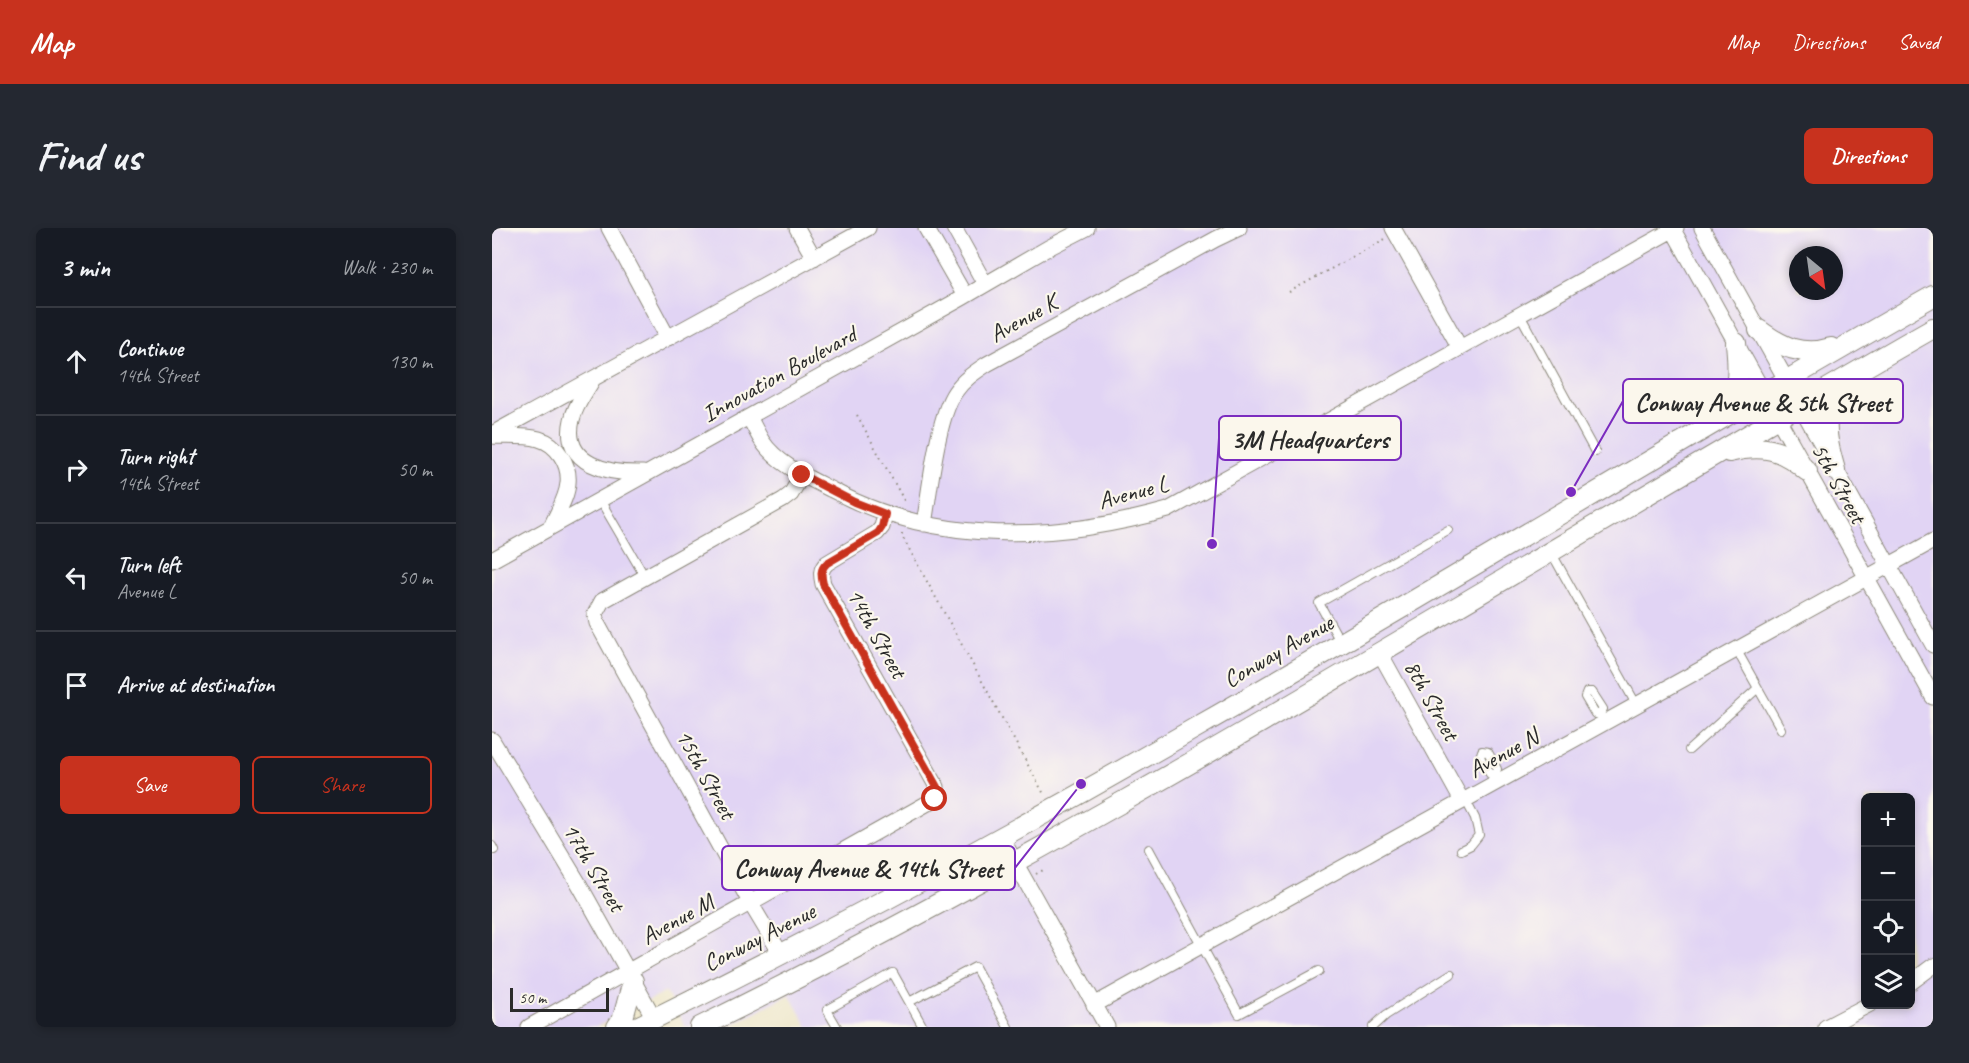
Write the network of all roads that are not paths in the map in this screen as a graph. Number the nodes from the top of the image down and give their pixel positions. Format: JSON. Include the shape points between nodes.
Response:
{"nodes":[{"id":1,"x":609,"y":228,"type":"edge"},
{"id":2,"x":797,"y":228,"type":"edge"},
{"id":3,"x":868,"y":228,"type":"edge"},
{"id":4,"x":926,"y":228,"type":"edge"},
{"id":5,"x":954,"y":228,"type":"edge"},
{"id":6,"x":1088,"y":228,"type":"edge"},
{"id":7,"x":1239,"y":228,"type":"edge"},
{"id":8,"x":1702,"y":228,"type":"edge"},
{"id":9,"x":1674,"y":229,"type":"edge"},
{"id":10,"x":1393,"y":231,"type":"edge"},
{"id":11,"x":814,"y":258,"type":"junction"},
{"id":12,"x":985,"y":284,"type":"junction"},
{"id":13,"x":966,"y":296,"type":"junction"},
{"id":14,"x":1933,"y":296,"type":"edge"},
{"id":15,"x":1520,"y":315,"type":"junction"},
{"id":16,"x":1933,"y":328,"type":"edge"},
{"id":17,"x":1759,"y":330,"type":"junction"},
{"id":18,"x":668,"y":338,"type":"junction"},
{"id":19,"x":1853,"y":341,"type":"junction"},
{"id":20,"x":1736,"y":343,"type":"junction"},
{"id":21,"x":1460,"y":348,"type":"junction"},
{"id":22,"x":1859,"y":370,"type":"junction"},
{"id":23,"x":593,"y":379,"type":"junction"},
{"id":24,"x":1786,"y":380,"type":"junction"},
{"id":25,"x":1764,"y":393,"type":"junction"},
{"id":26,"x":1799,"y":405,"type":"junction"},
{"id":27,"x":749,"y":417,"type":"junction"},
{"id":28,"x":1777,"y":418,"type":"junction"},
{"id":29,"x":1716,"y":422,"type":"junction"},
{"id":30,"x":492,"y":435,"type":"edge"},
{"id":31,"x":1595,"y":452,"type":"dead end"},
{"id":32,"x":1715,"y":455,"type":"junction"},
{"id":33,"x":1835,"y":470,"type":"junction"},
{"id":34,"x":1807,"y":471,"type":"junction"},
{"id":35,"x":647,"y":473,"type":"junction"},
{"id":36,"x":802,"y":475,"type":"junction"},
{"id":37,"x":600,"y":500,"type":"junction"},
{"id":38,"x":885,"y":514,"type":"junction"},
{"id":39,"x":924,"y":524,"type":"junction"},
{"id":40,"x":551,"y":527,"type":"junction"},
{"id":41,"x":1448,"y":530,"type":"dead end"},
{"id":42,"x":1933,"y":541,"type":"edge"},
{"id":43,"x":1551,"y":552,"type":"junction"},
{"id":44,"x":492,"y":560,"type":"edge"},
{"id":45,"x":1888,"y":564,"type":"junction"},
{"id":46,"x":645,"y":577,"type":"junction"},
{"id":47,"x":1866,"y":577,"type":"junction"},
{"id":48,"x":1928,"y":629,"type":"edge"},
{"id":49,"x":1342,"y":643,"type":"junction"},
{"id":50,"x":1933,"y":645,"type":"edge"},
{"id":51,"x":1736,"y":649,"type":"junction"},
{"id":52,"x":1380,"y":653,"type":"junction"},
{"id":53,"x":1758,"y":688,"type":"junction"},
{"id":54,"x":1933,"y":697,"type":"edge"},
{"id":55,"x":1636,"y":704,"type":"junction"},
{"id":56,"x":1780,"y":729,"type":"dead end"},
{"id":57,"x":492,"y":740,"type":"edge"},
{"id":58,"x":1689,"y":750,"type":"dead end"},
{"id":59,"x":497,"y":760,"type":"edge"},
{"id":60,"x":937,"y":795,"type":"joint"},
{"id":61,"x":1464,"y":800,"type":"junction"},
{"id":62,"x":1001,"y":837,"type":"junction"},
{"id":63,"x":1149,"y":849,"type":"dead end"},
{"id":64,"x":1461,"y":850,"type":"dead end"},
{"id":65,"x":1014,"y":861,"type":"junction"},
{"id":66,"x":751,"y":904,"type":"junction"},
{"id":67,"x":1202,"y":945,"type":"junction"},
{"id":68,"x":781,"y":954,"type":"junction"},
{"id":69,"x":1933,"y":966,"type":"edge"},
{"id":70,"x":1319,"y":971,"type":"dead end"},
{"id":71,"x":1451,"y":974,"type":"dead end"},
{"id":72,"x":631,"y":976,"type":"junction"},
{"id":73,"x":1915,"y":980,"type":"edge"},
{"id":74,"x":909,"y":1002,"type":"junction"},
{"id":75,"x":1094,"y":1005,"type":"junction"},
{"id":76,"x":1862,"y":1009,"type":"edge"},
{"id":77,"x":657,"y":1023,"type":"edge"},
{"id":78,"x":529,"y":1027,"type":"edge"},
{"id":79,"x":617,"y":1027,"type":"edge"},
{"id":80,"x":637,"y":1027,"type":"edge"},
{"id":81,"x":700,"y":1027,"type":"edge"},
{"id":82,"x":837,"y":1027,"type":"edge"},
{"id":83,"x":923,"y":1027,"type":"edge"},
{"id":84,"x":1008,"y":1027,"type":"edge"},
{"id":85,"x":1107,"y":1027,"type":"edge"},
{"id":86,"x":1373,"y":1027,"type":"edge"},
{"id":87,"x":1826,"y":1027,"type":"edge"}],
"edges":[{"from":1,"to":18,"type":"street"},
{"from":2,"to":11,"type":"street"},
{"from":3,"to":11,"type":"street"},
{"from":4,"to":13,"type":"street"},
{"from":5,"to":12,"type":"street"},
{"from":6,"to":12,"type":"street","name":"Innovation Boulevard"},
{"from":7,"to":39,"type":"street","name":"Avenue K","via":[[969,376],[955,391],[946,410]]},
{"from":8,"to":17,"type":"street","name":"5th Street"},
{"from":9,"to":15,"type":"street","name":"Avenue L"},
{"from":9,"to":20,"type":"street","name":"5th Street"},
{"from":10,"to":21,"type":"street"},
{"from":11,"to":18,"type":"street"},
{"from":12,"to":13,"type":"street","name":"Innovation Boulevard"},
{"from":13,"to":27,"type":"street","name":"Innovation Boulevard"},
{"from":14,"to":19,"type":"street","name":"Conway Avenue"},
{"from":15,"to":21,"type":"street","name":"Avenue L"},
{"from":15,"to":31,"type":"lane"},
{"from":16,"to":22,"type":"street"},
{"from":17,"to":19,"type":"street","via":[[1790,350],[1806,352]]},
{"from":17,"to":24,"type":"street","name":"5th Street"},
{"from":18,"to":23,"type":"street"},
{"from":19,"to":24,"type":"street","name":"Conway Avenue"},
{"from":20,"to":25,"type":"street","name":"5th Street"},
{"from":20,"to":29,"type":"street","via":[[1735,391]]},
{"from":21,"to":39,"type":"street","name":"Avenue L","via":[[1168,510],[1133,520],[1029,534],[981,534]]},
{"from":22,"to":26,"type":"street"},
{"from":22,"to":33,"type":"street","via":[[1832,400],[1828,413],[1827,430]]},
{"from":23,"to":30,"type":"street"},
{"from":23,"to":35,"type":"street","via":[[572,418],[576,451],[593,467],[625,474]]},
{"from":24,"to":25,"type":"street","name":"Conway Avenue"},
{"from":24,"to":26,"type":"street","name":"5th Street"},
{"from":25,"to":28,"type":"street","name":"5th Street"},
{"from":25,"to":29,"type":"street","name":"Conway Avenue"},
{"from":26,"to":28,"type":"street"},
{"from":26,"to":33,"type":"street","name":"5th Street"},
{"from":27,"to":35,"type":"street","name":"Innovation Boulevard"},
{"from":27,"to":36,"type":"street","name":"Avenue L","via":[[763,442]]},
{"from":28,"to":32,"type":"street"},
{"from":28,"to":34,"type":"street","name":"5th Street"},
{"from":29,"to":49,"type":"street","name":"Conway Avenue"},
{"from":30,"to":40,"type":"street","via":[[538,439],[557,450],[564,460],[568,482]]},
{"from":32,"to":34,"type":"street","via":[[1756,447],[1776,451]]},
{"from":32,"to":43,"type":"street"},
{"from":33,"to":45,"type":"street","name":"5th Street"},
{"from":34,"to":47,"type":"street","name":"5th Street"},
{"from":35,"to":37,"type":"street","name":"Innovation Boulevard"},
{"from":36,"to":38,"type":"street","name":"Avenue L"},
{"from":36,"to":46,"type":"street","via":[[783,500]]},
{"from":37,"to":40,"type":"street","name":"Innovation Boulevard"},
{"from":37,"to":46,"type":"lane"},
{"from":38,"to":39,"type":"street","name":"Avenue L"},
{"from":38,"to":60,"type":"street","name":"14th Street","via":[[878,533],[827,563],[821,575],[937,787]]},
{"from":40,"to":44,"type":"street","name":"Innovation Boulevard"},
{"from":41,"to":49,"type":"lane","via":[[1319,603]]},
{"from":42,"to":45,"type":"street","name":"Avenue N"},
{"from":43,"to":52,"type":"street"},
{"from":43,"to":55,"type":"lane"},
{"from":45,"to":47,"type":"street","name":"Avenue N"},
{"from":45,"to":48,"type":"street","name":"5th Street"},
{"from":46,"to":66,"type":"street","name":"15th Street","via":[[602,601],[595,614],[597,623]]},
{"from":47,"to":51,"type":"street","name":"Avenue N"},
{"from":47,"to":54,"type":"street","name":"5th Street"},
{"from":48,"to":50,"type":"street","name":"5th Street"},
{"from":49,"to":62,"type":"street","name":"Conway Avenue"},
{"from":51,"to":53,"type":"lane"},
{"from":51,"to":55,"type":"street","name":"Avenue N"},
{"from":52,"to":61,"type":"street","name":"8th Street"},
{"from":52,"to":65,"type":"street","via":[[1207,755]]},
{"from":53,"to":56,"type":"lane"},
{"from":53,"to":58,"type":"lane"},
{"from":55,"to":61,"type":"street","name":"Avenue N","via":[[1602,718]]},
{"from":57,"to":59,"type":"street","name":"17th Street"},
{"from":59,"to":72,"type":"street","name":"17th Street","via":[[579,884]]},
{"from":60,"to":66,"type":"street","name":"Avenue M","via":[[932,802]]},
{"from":61,"to":64,"type":"lane","via":[[1475,818],[1479,835]]},
{"from":61,"to":67,"type":"street","name":"Avenue N"},
{"from":62,"to":65,"type":"street"},
{"from":62,"to":68,"type":"street","name":"Conway Avenue"},
{"from":63,"to":67,"type":"lane"},
{"from":65,"to":75,"type":"street"},
{"from":65,"to":81,"type":"street"},
{"from":66,"to":68,"type":"street","name":"15th Street"},
{"from":66,"to":72,"type":"street","name":"Avenue M"},
{"from":67,"to":70,"type":"lane","via":[[1239,1014]]},
{"from":67,"to":75,"type":"street","name":"Avenue N"},
{"from":68,"to":77,"type":"street","name":"Conway Avenue"},
{"from":69,"to":73,"type":"street"},
{"from":71,"to":86,"type":"lane"},
{"from":72,"to":77,"type":"street","name":"17th Street"},
{"from":72,"to":78,"type":"street","name":"Avenue M"},
{"from":72,"to":79,"type":"street"},
{"from":74,"to":82,"type":"lane","via":[[893,973],[827,1010]]},
{"from":74,"to":83,"type":"lane"},
{"from":74,"to":84,"type":"lane","via":[[975,967]]},
{"from":75,"to":85,"type":"street"},
{"from":76,"to":87,"type":"street"},
{"from":77,"to":80,"type":"street","name":"Conway Avenue"}]}
